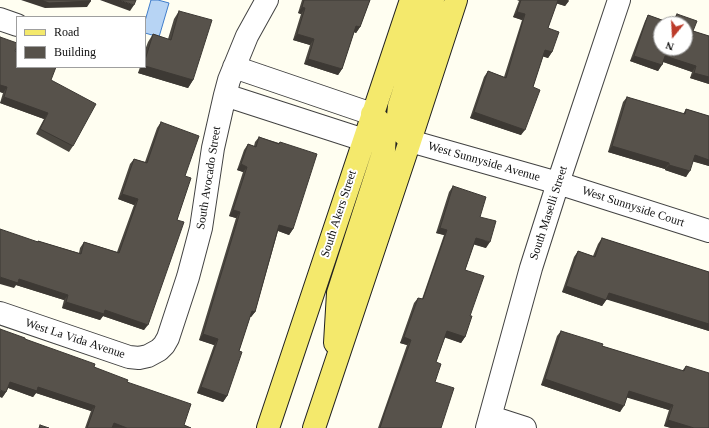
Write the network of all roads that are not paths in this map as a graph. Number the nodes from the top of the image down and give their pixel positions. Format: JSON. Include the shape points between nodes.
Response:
{"nodes":[{"id":1,"x":267,"y":0,"type":"edge"},
{"id":2,"x":411,"y":0,"type":"edge"},
{"id":3,"x":433,"y":0,"type":"edge"},
{"id":4,"x":456,"y":0,"type":"edge"},
{"id":5,"x":619,"y":0,"type":"edge"},
{"id":6,"x":0,"y":19,"type":"edge"},
{"id":7,"x":16,"y":25,"type":"edge"},
{"id":8,"x":234,"y":67,"type":"junction"},
{"id":9,"x":311,"y":93,"type":"junction"},
{"id":10,"x":225,"y":95,"type":"junction"},
{"id":11,"x":372,"y":114,"type":"junction"},
{"id":12,"x":302,"y":120,"type":"junction"},
{"id":13,"x":364,"y":140,"type":"junction"},
{"id":14,"x":410,"y":141,"type":"junction"},
{"id":15,"x":558,"y":183,"type":"junction"},
{"id":16,"x":709,"y":231,"type":"edge"},
{"id":17,"x":0,"y":313,"type":"edge"},
{"id":18,"x":152,"y":354,"type":"joint"},
{"id":19,"x":333,"y":372,"type":"junction"},
{"id":20,"x":489,"y":423,"type":"edge"},
{"id":21,"x":268,"y":428,"type":"edge"},
{"id":22,"x":314,"y":428,"type":"edge"},
{"id":23,"x":525,"y":428,"type":"edge"}],
"edges":[{"from":1,"to":8,"type":"street","name":"South Avocado Street","via":[[247,36]]},
{"from":2,"to":11,"type":"main road","name":"South Akers Street"},
{"from":3,"to":14,"type":"main road","via":[[399,106],[399,125]]},
{"from":4,"to":14,"type":"main road"},
{"from":5,"to":15,"type":"street","name":"South Maselli Street"},
{"from":6,"to":7,"type":"street"},
{"from":8,"to":9,"type":"street"},
{"from":8,"to":10,"type":"street","name":"South Avocado Street"},
{"from":9,"to":11,"type":"street"},
{"from":9,"to":12,"type":"street"},
{"from":10,"to":12,"type":"street"},
{"from":10,"to":18,"type":"street","name":"South Avocado Street","via":[[216,130],[196,248],[168,338],[162,348]]},
{"from":11,"to":13,"type":"main road","name":"South Akers Street"},
{"from":11,"to":19,"type":"main road","via":[[381,123],[385,135],[384,150],[338,293]]},
{"from":12,"to":13,"type":"street"},
{"from":13,"to":21,"type":"main road","name":"South Akers Street"},
{"from":14,"to":15,"type":"street","name":"West Sunnyside Avenue"},
{"from":14,"to":19,"type":"main road"},
{"from":15,"to":16,"type":"street","name":"West Sunnyside Court"},
{"from":15,"to":20,"type":"street","name":"South Maselli Street","via":[[531,268]]},
{"from":17,"to":18,"type":"street","name":"West La Vida Avenue","via":[[124,356],[139,358]]},
{"from":19,"to":22,"type":"main road"},
{"from":20,"to":23,"type":"street"}]}
